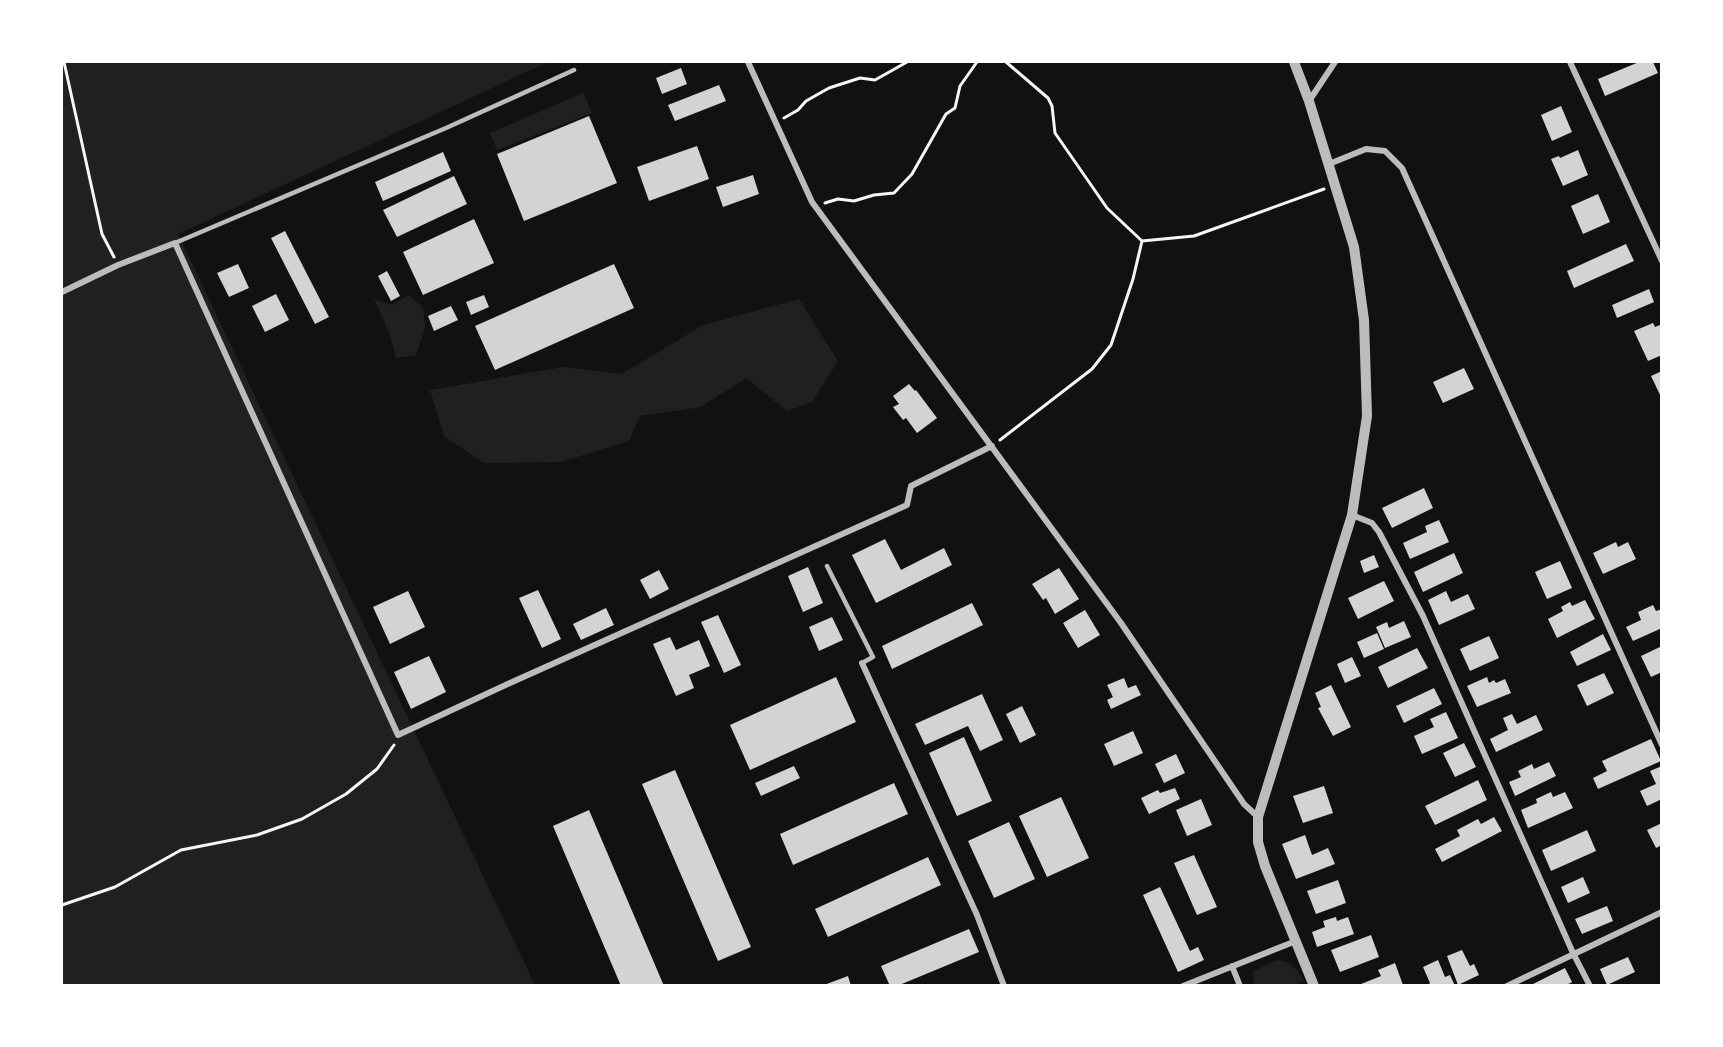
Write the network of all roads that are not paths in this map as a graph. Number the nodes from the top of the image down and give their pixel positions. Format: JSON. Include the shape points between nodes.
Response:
{"nodes":[{"id":1,"x":748,"y":62,"type":"edge"},
{"id":2,"x":1294,"y":62,"type":"edge"},
{"id":3,"x":1335,"y":62,"type":"edge"},
{"id":4,"x":1570,"y":62,"type":"edge"},
{"id":5,"x":574,"y":70,"type":"dead end"},
{"id":6,"x":1309,"y":101,"type":"junction"},
{"id":7,"x":1329,"y":164,"type":"junction"},
{"id":8,"x":175,"y":243,"type":"junction"},
{"id":9,"x":1662,"y":261,"type":"edge"},
{"id":10,"x":62,"y":292,"type":"edge"},
{"id":11,"x":992,"y":446,"type":"junction"},
{"id":12,"x":1352,"y":515,"type":"junction"},
{"id":13,"x":827,"y":566,"type":"dead end"},
{"id":14,"x":862,"y":663,"type":"joint"},
{"id":15,"x":1662,"y":745,"type":"edge"},
{"id":16,"x":1258,"y":817,"type":"junction"},
{"id":17,"x":1662,"y":912,"type":"edge"},
{"id":18,"x":1296,"y":940,"type":"junction"},
{"id":19,"x":1573,"y":953,"type":"junction"},
{"id":20,"x":1232,"y":966,"type":"junction"},
{"id":21,"x":1004,"y":986,"type":"edge"},
{"id":22,"x":1183,"y":986,"type":"edge"},
{"id":23,"x":1240,"y":986,"type":"edge"},
{"id":24,"x":1314,"y":986,"type":"edge"},
{"id":25,"x":1507,"y":986,"type":"edge"},
{"id":26,"x":1590,"y":986,"type":"edge"}],
"edges":[{"from":1,"to":11,"type":"street","via":[[812,202]]},
{"from":2,"to":6,"type":"street"},
{"from":3,"to":6,"type":"street"},
{"from":4,"to":9,"type":"street"},
{"from":5,"to":8,"type":"lane"},
{"from":6,"to":7,"type":"street"},
{"from":7,"to":12,"type":"street","via":[[1354,247],[1364,320],[1367,416]]},
{"from":7,"to":15,"type":"street","via":[[1366,148],[1385,151],[1402,168]]},
{"from":8,"to":10,"type":"street"},
{"from":8,"to":11,"type":"street","via":[[398,735],[907,505],[911,486]]},
{"from":11,"to":16,"type":"street","via":[[1121,623],[1244,804]]},
{"from":12,"to":16,"type":"street"},
{"from":12,"to":19,"type":"street","via":[[1372,523],[1379,532],[1423,616]]},
{"from":13,"to":14,"type":"lane","via":[[873,657]]},
{"from":14,"to":21,"type":"street","via":[[977,915]]},
{"from":16,"to":18,"type":"street","via":[[1258,842],[1265,866]]},
{"from":17,"to":19,"type":"street"},
{"from":18,"to":20,"type":"street"},
{"from":18,"to":24,"type":"street"},
{"from":19,"to":25,"type":"street"},
{"from":19,"to":26,"type":"street"},
{"from":20,"to":22,"type":"street"},
{"from":20,"to":23,"type":"street"}]}
